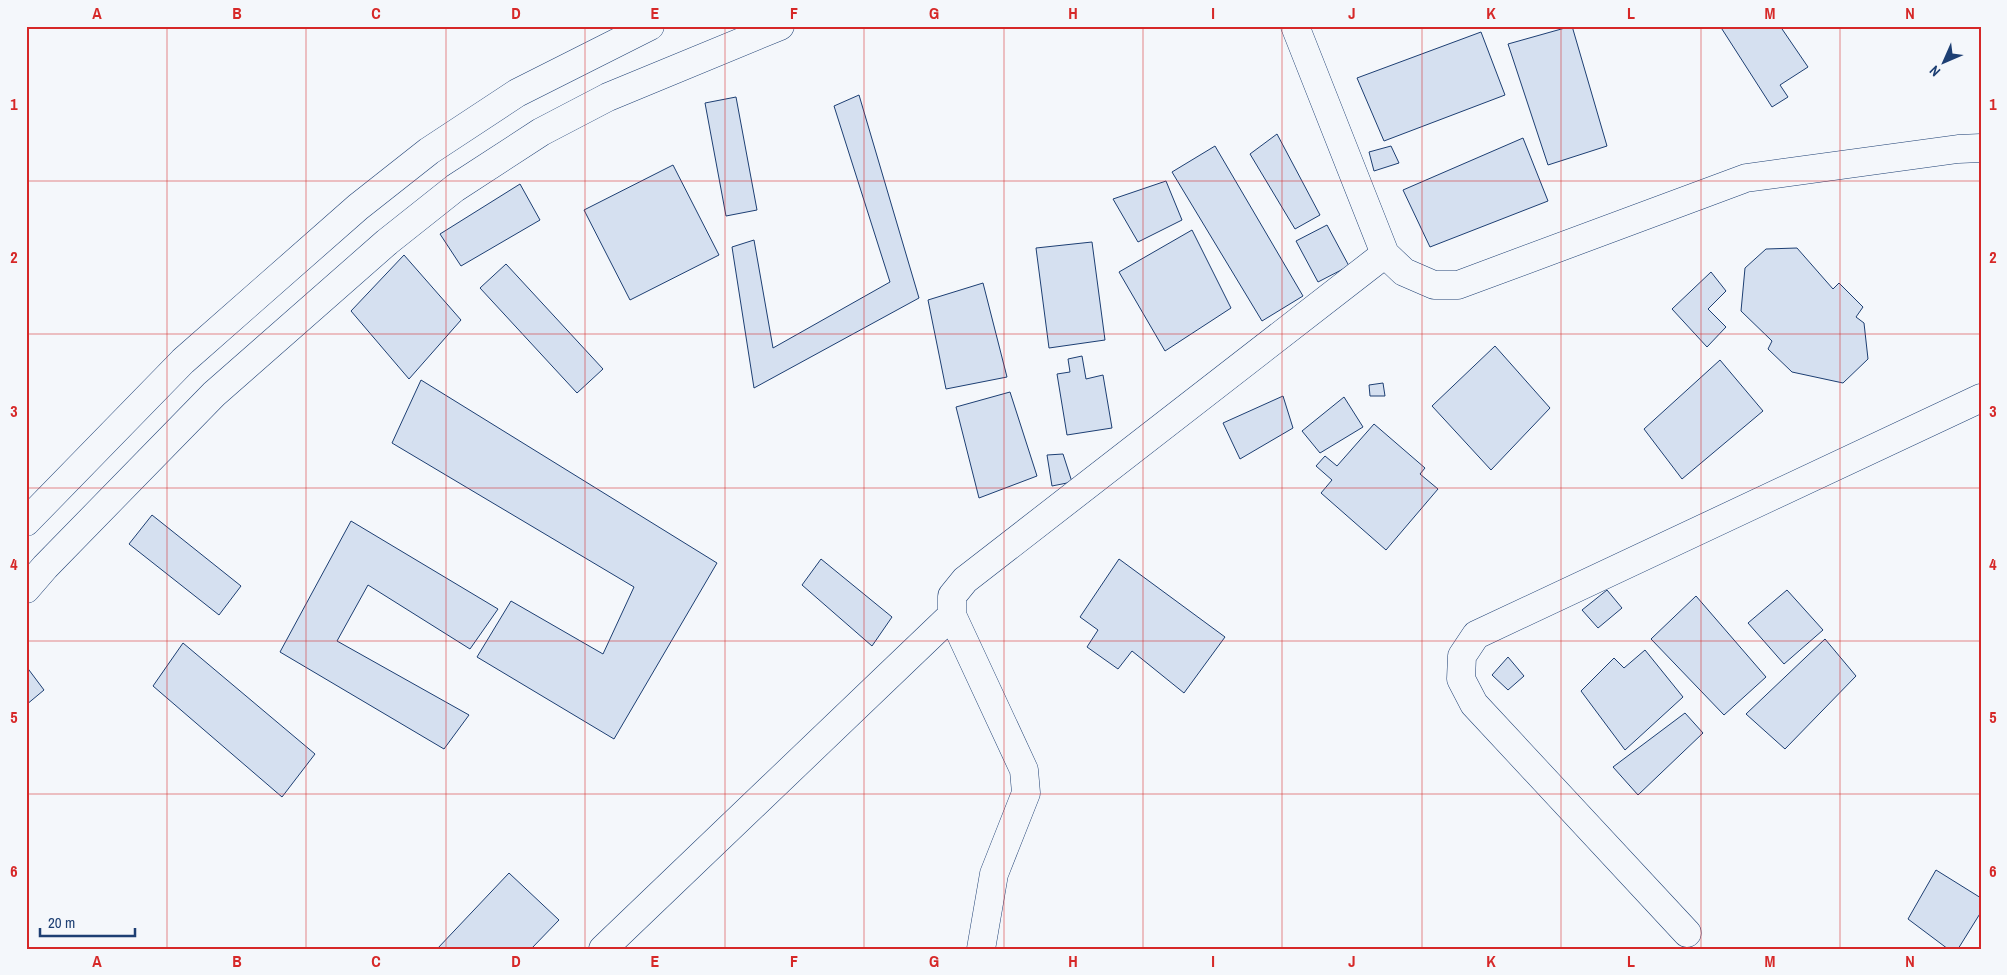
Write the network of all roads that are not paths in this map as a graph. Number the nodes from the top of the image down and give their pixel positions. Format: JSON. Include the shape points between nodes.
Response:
{"nodes":[{"id":1,"x":650,"y":26,"type":"edge"},
{"id":2,"x":780,"y":26,"type":"edge"},
{"id":3,"x":1296,"y":26,"type":"edge"},
{"id":4,"x":1981,"y":148,"type":"edge"},
{"id":5,"x":1385,"y":254,"type":"junction"},
{"id":6,"x":1981,"y":398,"type":"edge"},
{"id":7,"x":26,"y":522,"type":"edge"},
{"id":8,"x":26,"y":589,"type":"edge"},
{"id":9,"x":952,"y":615,"type":"junction"},
{"id":10,"x":1687,"y":933,"type":"dead end"},
{"id":11,"x":602,"y":949,"type":"edge"},
{"id":12,"x":981,"y":949,"type":"edge"}],
"edges":[{"from":1,"to":7,"type":"street","via":[[517,93],[428,151],[358,207],[183,361]]},
{"from":2,"to":8,"type":"street","via":[[608,97],[541,132],[456,188],[387,242],[214,394]]},
{"from":3,"to":5,"type":"street"},
{"from":4,"to":5,"type":"street","via":[[1746,178],[1458,284],[1434,285],[1404,272]]},
{"from":5,"to":9,"type":"street","via":[[965,580],[952,596]]},
{"from":6,"to":10,"type":"street","via":[[1476,635],[1462,656],[1461,679],[1474,704]]},
{"from":9,"to":11,"type":"street"},
{"from":9,"to":12,"type":"street","via":[[1024,770],[1026,794],[994,874]]}]}
